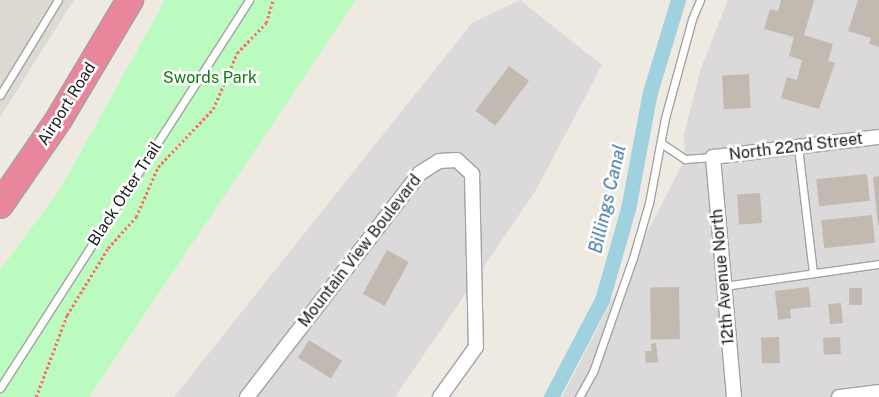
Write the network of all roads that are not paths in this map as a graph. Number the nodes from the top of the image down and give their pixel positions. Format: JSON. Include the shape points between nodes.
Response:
{"nodes":[{"id":1,"x":58,"y":0,"type":"edge"},
{"id":2,"x":130,"y":0,"type":"edge"},
{"id":3,"x":249,"y":0,"type":"edge"},
{"id":4,"x":700,"y":0,"type":"edge"},
{"id":5,"x":0,"y":95,"type":"edge"},
{"id":6,"x":879,"y":137,"type":"edge"},
{"id":7,"x":660,"y":143,"type":"junction"},
{"id":8,"x":798,"y":147,"type":"junction"},
{"id":9,"x":713,"y":157,"type":"junction"},
{"id":10,"x":0,"y":205,"type":"edge"},
{"id":11,"x":879,"y":264,"type":"edge"},
{"id":12,"x":814,"y":273,"type":"junction"},
{"id":13,"x":724,"y":286,"type":"junction"},
{"id":14,"x":0,"y":388,"type":"edge"},
{"id":15,"x":879,"y":392,"type":"edge"},
{"id":16,"x":247,"y":397,"type":"edge"},
{"id":17,"x":440,"y":397,"type":"edge"},
{"id":18,"x":579,"y":397,"type":"edge"},
{"id":19,"x":734,"y":397,"type":"edge"},
{"id":20,"x":839,"y":397,"type":"edge"}],
"edges":[{"from":1,"to":5,"type":"lane"},
{"from":2,"to":10,"type":"highway","name":"Airport Road","via":[[59,119]]},
{"from":3,"to":14,"type":"lane","name":"Black Otter Trail"},
{"from":4,"to":7,"type":"lane","via":[[692,19]]},
{"from":6,"to":8,"type":"street","name":"North 22nd Street"},
{"from":7,"to":9,"type":"lane","via":[[685,159]]},
{"from":7,"to":18,"type":"lane","via":[[649,203],[633,258],[594,372]]},
{"from":8,"to":9,"type":"street","name":"North 22nd Street"},
{"from":8,"to":12,"type":"lane"},
{"from":9,"to":13,"type":"street","name":"12th Avenue North"},
{"from":11,"to":12,"type":"lane"},
{"from":12,"to":13,"type":"lane"},
{"from":13,"to":19,"type":"street","name":"12th Avenue North"},
{"from":15,"to":20,"type":"street"},
{"from":16,"to":17,"type":"street","name":"Mountain View Boulevard","via":[[420,173],[439,161],[457,160],[472,174],[476,347]]}]}
